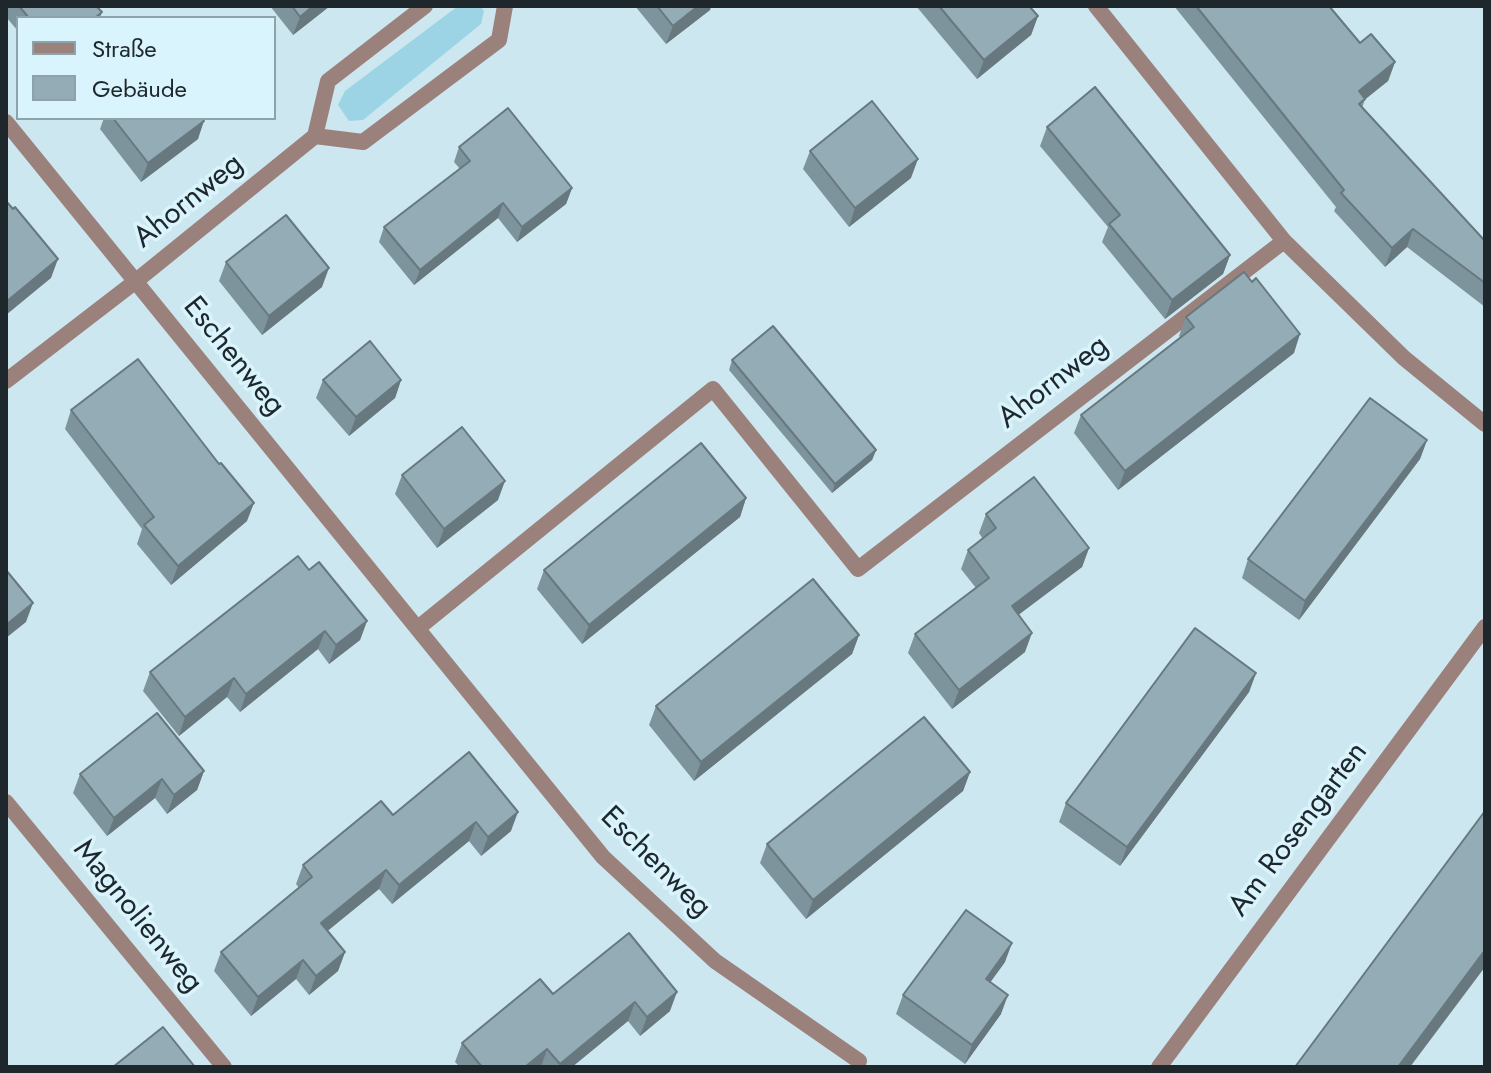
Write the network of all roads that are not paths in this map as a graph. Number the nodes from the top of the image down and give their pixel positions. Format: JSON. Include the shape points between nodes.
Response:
{"nodes":[{"id":1,"x":425,"y":6,"type":"edge"},
{"id":2,"x":505,"y":6,"type":"edge"},
{"id":3,"x":1096,"y":6,"type":"edge"},
{"id":4,"x":6,"y":122,"type":"edge"},
{"id":5,"x":315,"y":136,"type":"junction"},
{"id":6,"x":1284,"y":241,"type":"junction"},
{"id":7,"x":136,"y":281,"type":"junction"},
{"id":8,"x":6,"y":381,"type":"edge"},
{"id":9,"x":1485,"y":424,"type":"edge"},
{"id":10,"x":1485,"y":627,"type":"edge"},
{"id":11,"x":418,"y":628,"type":"junction"},
{"id":12,"x":6,"y":802,"type":"edge"},
{"id":13,"x":859,"y":1061,"type":"dead end"},
{"id":14,"x":224,"y":1067,"type":"edge"},
{"id":15,"x":1159,"y":1067,"type":"edge"}],
"edges":[{"from":1,"to":5,"type":"street","via":[[328,81]]},
{"from":2,"to":5,"type":"street","via":[[499,40],[363,142]]},
{"from":3,"to":6,"type":"street"},
{"from":4,"to":7,"type":"street","name":"Eschenweg"},
{"from":5,"to":7,"type":"street","name":"Ahornweg"},
{"from":6,"to":9,"type":"street","via":[[1404,358]]},
{"from":6,"to":11,"type":"street","name":"Ahornweg","via":[[858,569],[713,389]]},
{"from":7,"to":8,"type":"street","name":"Ahornweg"},
{"from":7,"to":11,"type":"street","name":"Eschenweg"},
{"from":10,"to":15,"type":"street","name":"Am Rosengarten"},
{"from":11,"to":13,"type":"street","name":"Eschenweg","via":[[603,857],[715,961]]},
{"from":12,"to":14,"type":"street","name":"Magnolienweg"}]}
